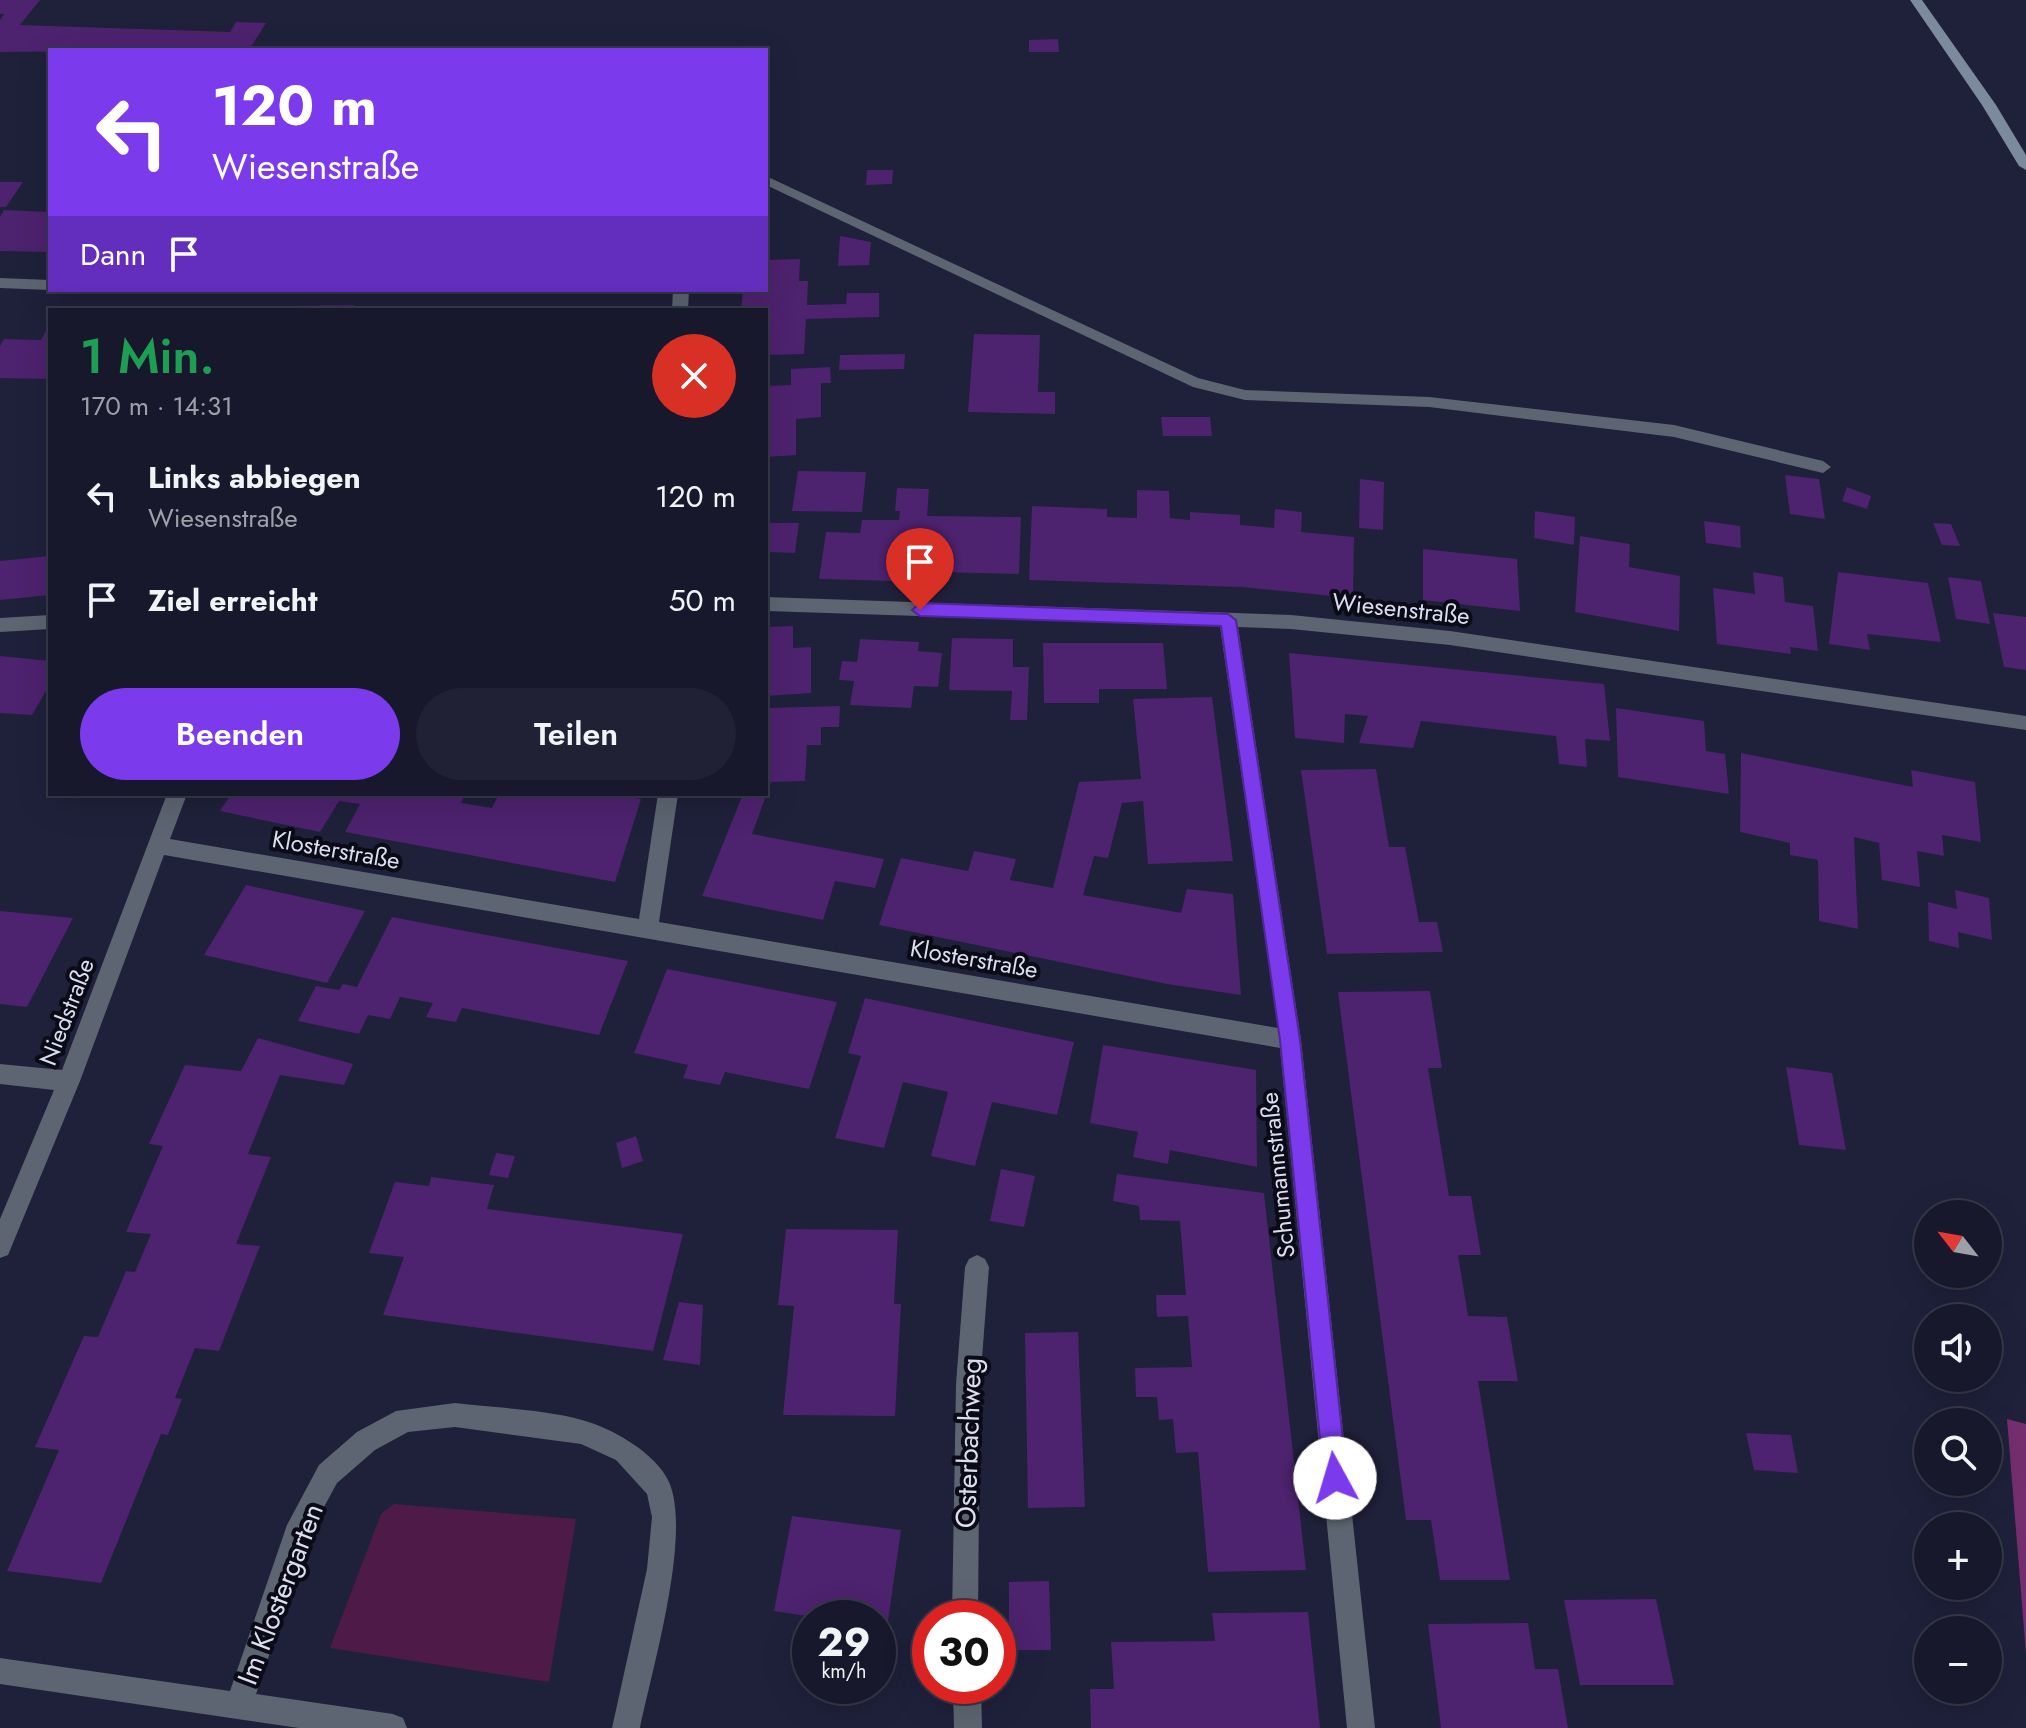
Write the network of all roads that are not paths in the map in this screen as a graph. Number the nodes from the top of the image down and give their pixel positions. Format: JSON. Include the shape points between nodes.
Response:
{"nodes":[{"id":1,"x":1916,"y":0,"type":"edge"},
{"id":2,"x":2026,"y":166,"type":"edge"},
{"id":3,"x":768,"y":181,"type":"edge"},
{"id":4,"x":0,"y":283,"type":"edge"},
{"id":5,"x":48,"y":285,"type":"edge"},
{"id":6,"x":1823,"y":467,"type":"dead end"},
{"id":7,"x":768,"y":604,"type":"edge"},
{"id":8,"x":1228,"y":620,"type":"junction"},
{"id":9,"x":48,"y":622,"type":"edge"},
{"id":10,"x":0,"y":625,"type":"edge"},
{"id":11,"x":2026,"y":723,"type":"edge"},
{"id":12,"x":176,"y":796,"type":"edge"},
{"id":13,"x":668,"y":796,"type":"edge"},
{"id":14,"x":157,"y":845,"type":"junction"},
{"id":15,"x":648,"y":930,"type":"junction"},
{"id":16,"x":1290,"y":1040,"type":"junction"},
{"id":17,"x":0,"y":1074,"type":"edge"},
{"id":18,"x":69,"y":1081,"type":"junction"},
{"id":19,"x":0,"y":1247,"type":"edge"},
{"id":20,"x":977,"y":1267,"type":"dead end"},
{"id":21,"x":965,"y":1600,"type":"edge"},
{"id":22,"x":0,"y":1671,"type":"edge"},
{"id":23,"x":967,"y":1704,"type":"edge"},
{"id":24,"x":238,"y":1706,"type":"junction"},
{"id":25,"x":393,"y":1728,"type":"edge"},
{"id":26,"x":626,"y":1728,"type":"edge"},
{"id":27,"x":968,"y":1728,"type":"edge"},
{"id":28,"x":1361,"y":1728,"type":"edge"}],
"edges":[{"from":1,"to":2,"type":"main road"},
{"from":3,"to":6,"type":"street","via":[[1214,389],[1245,395],[1429,402],[1674,431]]},
{"from":4,"to":5,"type":"street"},
{"from":7,"to":8,"type":"street","name":"Wiesenstraße"},
{"from":8,"to":11,"type":"street","name":"Wiesenstraße","via":[[1450,638]]},
{"from":8,"to":16,"type":"street","name":"Schumannstraße"},
{"from":9,"to":10,"type":"street"},
{"from":12,"to":14,"type":"street","name":"Niedstraße"},
{"from":13,"to":15,"type":"street"},
{"from":14,"to":15,"type":"street","name":"Klosterstraße"},
{"from":14,"to":18,"type":"street","name":"Niedstraße"},
{"from":15,"to":16,"type":"street","name":"Klosterstraße"},
{"from":16,"to":28,"type":"street","name":"Schumannstraße"},
{"from":17,"to":18,"type":"street"},
{"from":18,"to":19,"type":"street","name":"Niedstraße"},
{"from":20,"to":21,"type":"street","name":"Osterbachweg","via":[[968,1384]]},
{"from":22,"to":24,"type":"street","name":"Im Klostergarten"},
{"from":23,"to":27,"type":"street"},
{"from":24,"to":25,"type":"street","name":"Im Klostergarten"},
{"from":24,"to":26,"type":"street","name":"Im Klostergarten","via":[[300,1525],[328,1474],[366,1441],[405,1420],[455,1415],[582,1432],[625,1451],[658,1487],[665,1517],[660,1569]]}]}
